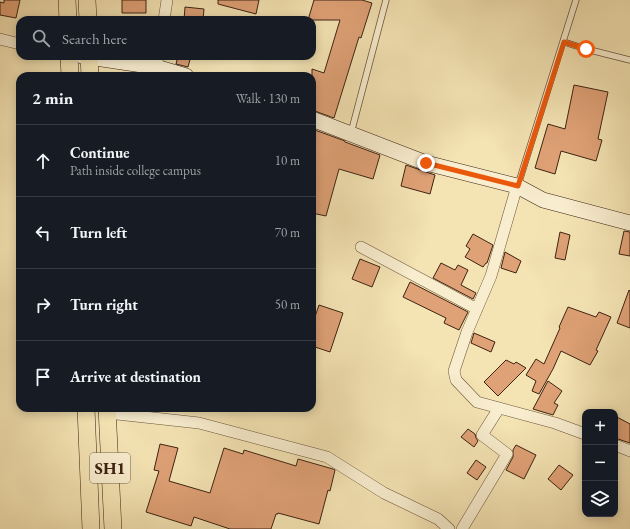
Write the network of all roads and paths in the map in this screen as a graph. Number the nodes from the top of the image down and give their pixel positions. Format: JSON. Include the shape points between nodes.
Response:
{"nodes":[{"id":1,"x":67,"y":0,"type":"edge"},
{"id":2,"x":87,"y":0,"type":"edge"},
{"id":3,"x":168,"y":0,"type":"edge"},
{"id":4,"x":386,"y":0,"type":"edge"},
{"id":5,"x":576,"y":0,"type":"edge"},
{"id":6,"x":68,"y":16,"type":"edge"},
{"id":7,"x":88,"y":16,"type":"edge"},
{"id":8,"x":165,"y":16,"type":"edge"},
{"id":9,"x":0,"y":39,"type":"edge"},
{"id":10,"x":564,"y":42,"type":"junction"},
{"id":11,"x":16,"y":43,"type":"edge"},
{"id":12,"x":69,"y":60,"type":"edge"},
{"id":13,"x":89,"y":60,"type":"edge"},
{"id":14,"x":143,"y":60,"type":"edge"},
{"id":15,"x":630,"y":60,"type":"edge"},
{"id":16,"x":157,"y":61,"type":"edge"},
{"id":17,"x":70,"y":72,"type":"edge"},
{"id":18,"x":90,"y":72,"type":"edge"},
{"id":19,"x":178,"y":72,"type":"edge"},
{"id":20,"x":316,"y":121,"type":"edge"},
{"id":21,"x":351,"y":134,"type":"junction"},
{"id":22,"x":518,"y":186,"type":"junction"},
{"id":23,"x":630,"y":223,"type":"edge"},
{"id":24,"x":361,"y":247,"type":"dead end"},
{"id":25,"x":477,"y":309,"type":"junction"},
{"id":26,"x":499,"y":408,"type":"junction"},
{"id":27,"x":86,"y":412,"type":"edge"},
{"id":28,"x":107,"y":412,"type":"edge"},
{"id":29,"x":115,"y":412,"type":"edge"},
{"id":30,"x":582,"y":433,"type":"edge"},
{"id":31,"x":618,"y":446,"type":"edge"},
{"id":32,"x":630,"y":451,"type":"edge"},
{"id":33,"x":91,"y":529,"type":"edge"},
{"id":34,"x":112,"y":529,"type":"edge"},
{"id":35,"x":448,"y":529,"type":"edge"},
{"id":36,"x":462,"y":529,"type":"edge"}],
"edges":[{"from":1,"to":6,"type":"main road"},
{"from":2,"to":7,"type":"main road"},
{"from":3,"to":8,"type":"street"},
{"from":4,"to":21,"type":"lane"},
{"from":5,"to":10,"type":"lane"},
{"from":9,"to":11,"type":"street"},
{"from":10,"to":15,"type":"lane"},
{"from":10,"to":22,"type":"lane"},
{"from":12,"to":17,"type":"main road"},
{"from":13,"to":18,"type":"main road"},
{"from":14,"to":16,"type":"street"},
{"from":16,"to":19,"type":"street"},
{"from":20,"to":21,"type":"street"},
{"from":21,"to":22,"type":"street","via":[[426,163]]},
{"from":22,"to":23,"type":"street","via":[[543,200]]},
{"from":22,"to":25,"type":"street","via":[[491,276]]},
{"from":24,"to":25,"type":"street"},
{"from":25,"to":26,"type":"street","via":[[454,371],[455,376],[477,402]]},
{"from":26,"to":30,"type":"street"},
{"from":26,"to":36,"type":"street","via":[[482,435],[507,454]]},
{"from":27,"to":33,"type":"main road","number":"SH1"},
{"from":28,"to":34,"type":"main road","number":"SH1"},
{"from":29,"to":35,"type":"street","via":[[200,423],[327,457],[384,493],[438,519]]},
{"from":31,"to":32,"type":"street"}]}
